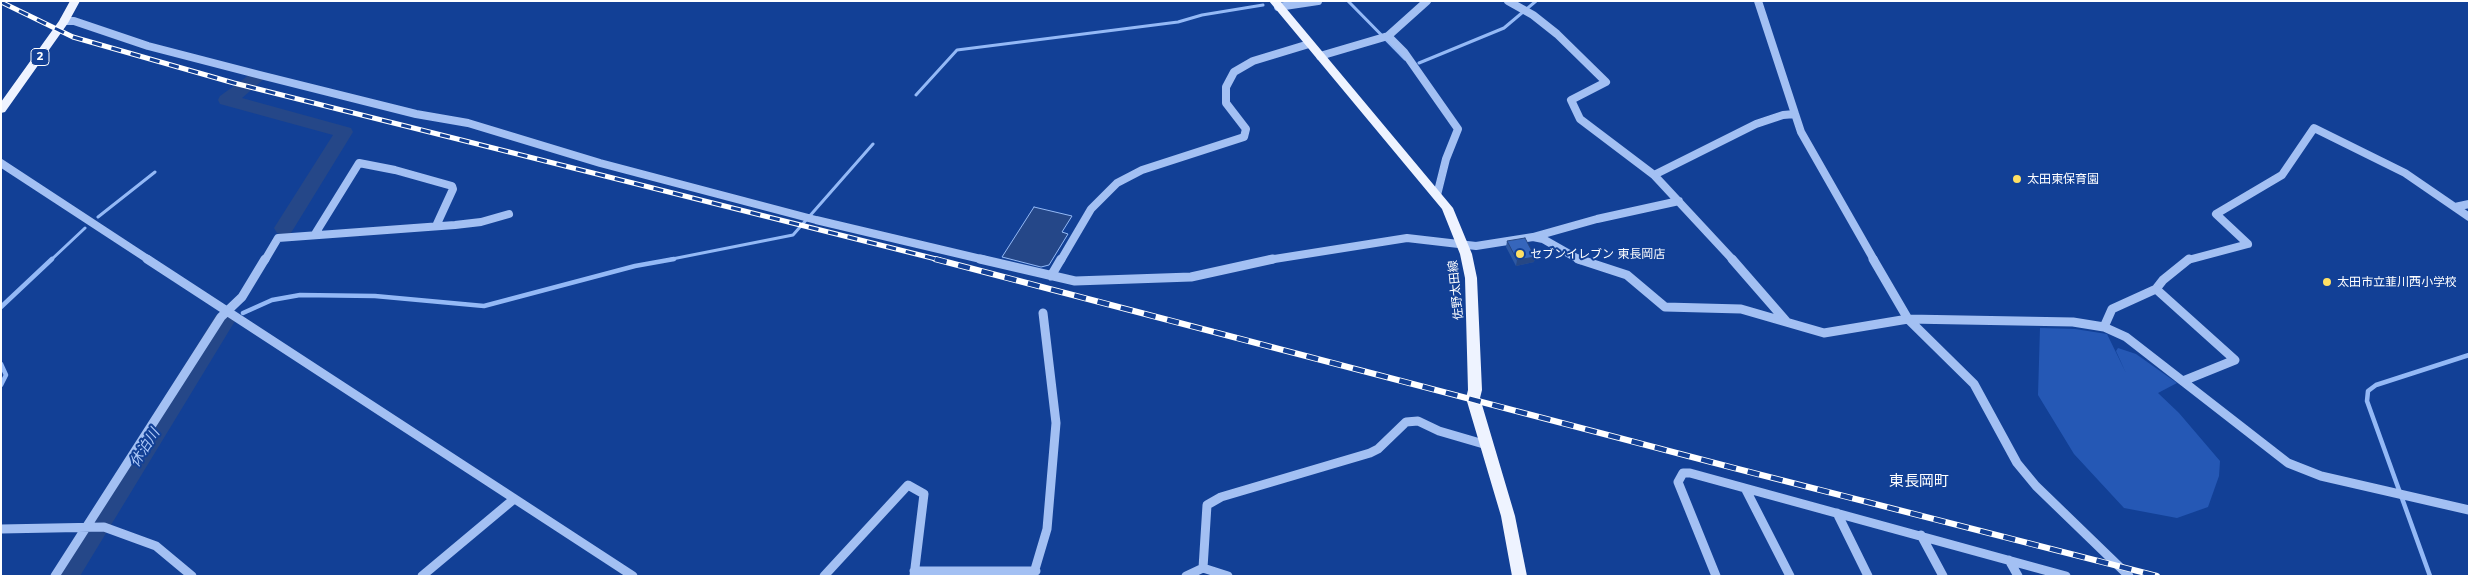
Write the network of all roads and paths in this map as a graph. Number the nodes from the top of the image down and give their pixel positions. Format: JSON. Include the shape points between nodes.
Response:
{"nodes":[{"id":1,"x":75,"y":1,"type":"edge"},
{"id":2,"x":1318,"y":1,"type":"edge"},
{"id":3,"x":1427,"y":1,"type":"edge"},
{"id":4,"x":1508,"y":1,"type":"edge"},
{"id":5,"x":1758,"y":1,"type":"edge"},
{"id":6,"x":1276,"y":4,"type":"edge"},
{"id":7,"x":64,"y":21,"type":"junction"},
{"id":8,"x":1384,"y":38,"type":"junction"},
{"id":9,"x":1309,"y":44,"type":"junction"},
{"id":10,"x":1320,"y":56,"type":"junction"},
{"id":11,"x":1,"y":110,"type":"edge"},
{"id":12,"x":1795,"y":114,"type":"junction"},
{"id":13,"x":1,"y":163,"type":"edge"},
{"id":14,"x":1654,"y":175,"type":"junction"},
{"id":15,"x":1437,"y":195,"type":"junction"},
{"id":16,"x":1679,"y":201,"type":"junction"},
{"id":17,"x":2469,"y":204,"type":"edge"},
{"id":18,"x":2454,"y":207,"type":"junction"},
{"id":19,"x":509,"y":214,"type":"dead end"},
{"id":20,"x":2469,"y":217,"type":"edge"},
{"id":21,"x":436,"y":226,"type":"junction"},
{"id":22,"x":315,"y":234,"type":"junction"},
{"id":23,"x":1533,"y":236,"type":"junction"},
{"id":24,"x":1464,"y":246,"type":"junction"},
{"id":25,"x":1051,"y":276,"type":"junction"},
{"id":26,"x":2156,"y":289,"type":"junction"},
{"id":27,"x":228,"y":310,"type":"junction"},
{"id":28,"x":1043,"y":313,"type":"dead end"},
{"id":29,"x":1908,"y":319,"type":"junction"},
{"id":30,"x":1787,"y":322,"type":"junction"},
{"id":31,"x":2104,"y":327,"type":"junction"},
{"id":32,"x":2183,"y":381,"type":"junction"},
{"id":33,"x":1486,"y":445,"type":"junction"},
{"id":34,"x":1746,"y":490,"type":"junction"},
{"id":35,"x":514,"y":499,"type":"junction"},
{"id":36,"x":2469,"y":510,"type":"edge"},
{"id":37,"x":1837,"y":513,"type":"junction"},
{"id":38,"x":88,"y":528,"type":"junction"},
{"id":39,"x":1,"y":529,"type":"edge"},
{"id":40,"x":1921,"y":535,"type":"junction"},
{"id":41,"x":2009,"y":560,"type":"junction"},
{"id":42,"x":1203,"y":568,"type":"junction"},
{"id":43,"x":1034,"y":573,"type":"edge"},
{"id":44,"x":914,"y":574,"type":"edge"},
{"id":45,"x":55,"y":576,"type":"edge"},
{"id":46,"x":192,"y":576,"type":"edge"},
{"id":47,"x":422,"y":576,"type":"edge"},
{"id":48,"x":633,"y":576,"type":"edge"},
{"id":49,"x":824,"y":576,"type":"edge"},
{"id":50,"x":1186,"y":576,"type":"edge"},
{"id":51,"x":1228,"y":576,"type":"edge"},
{"id":52,"x":1520,"y":576,"type":"edge"},
{"id":53,"x":1716,"y":576,"type":"edge"},
{"id":54,"x":1790,"y":576,"type":"edge"},
{"id":55,"x":1868,"y":576,"type":"edge"},
{"id":56,"x":1943,"y":576,"type":"edge"},
{"id":57,"x":2018,"y":576,"type":"edge"},
{"id":58,"x":2066,"y":576,"type":"edge"},
{"id":59,"x":2129,"y":576,"type":"edge"}],
"edges":[{"from":1,"to":7,"type":"main road","number":"2"},
{"from":2,"to":6,"type":"street"},
{"from":3,"to":8,"type":"street"},
{"from":4,"to":14,"type":"street","via":[[1557,34],[1606,82],[1571,100],[1580,119]]},
{"from":5,"to":12,"type":"street"},
{"from":6,"to":9,"type":"main road","name":"佐野太田線"},
{"from":7,"to":11,"type":"main road","number":"2"},
{"from":7,"to":25,"type":"street","via":[[74,21],[148,46],[278,80],[416,114],[468,123],[600,163],[816,220]]},
{"from":8,"to":10,"type":"street"},
{"from":8,"to":15,"type":"street","via":[[1404,52],[1458,129]]},
{"from":9,"to":10,"type":"main road","name":"佐野太田線"},
{"from":9,"to":25,"type":"street","via":[[1253,61],[1234,72],[1226,87],[1226,103],[1246,129],[1244,137],[1142,170],[1117,183],[1091,209]]},
{"from":10,"to":15,"type":"main road","name":"佐野太田線"},
{"from":12,"to":14,"type":"street","via":[[1756,124]]},
{"from":12,"to":29,"type":"street","via":[[1801,132]]},
{"from":13,"to":27,"type":"street"},
{"from":14,"to":16,"type":"street"},
{"from":15,"to":24,"type":"main road","name":"佐野太田線","via":[[1447,208]]},
{"from":16,"to":23,"type":"street"},
{"from":16,"to":30,"type":"street"},
{"from":17,"to":18,"type":"street"},
{"from":18,"to":20,"type":"street"},
{"from":18,"to":26,"type":"street","via":[[2404,173],[2314,128],[2282,175],[2216,214],[2248,244],[2190,258]]},
{"from":19,"to":21,"type":"street","via":[[481,222]]},
{"from":21,"to":22,"type":"street"},
{"from":21,"to":22,"type":"street","via":[[454,189],[452,186],[359,163]]},
{"from":22,"to":27,"type":"street","via":[[278,238],[242,297]]},
{"from":23,"to":24,"type":"street"},
{"from":23,"to":30,"type":"street","via":[[1580,260],[1627,275],[1665,308],[1742,309]]},
{"from":24,"to":25,"type":"street","via":[[1407,238],[1276,258],[1192,277],[1074,281]]},
{"from":24,"to":33,"type":"main road","name":"佐野太田線","via":[[1471,278],[1473,398]]},
{"from":26,"to":31,"type":"street","via":[[2112,309]]},
{"from":26,"to":32,"type":"street","via":[[2235,360]]},
{"from":27,"to":35,"type":"street"},
{"from":27,"to":38,"type":"street"},
{"from":28,"to":43,"type":"street","via":[[1056,423],[1047,528]]},
{"from":29,"to":30,"type":"street","via":[[1824,333]]},
{"from":29,"to":31,"type":"street","via":[[2073,322]]},
{"from":29,"to":59,"type":"street","via":[[1974,384],[2017,463],[2036,486]]},
{"from":31,"to":32,"type":"street","via":[[2126,337]]},
{"from":32,"to":36,"type":"street","via":[[2288,463],[2321,476]]},
{"from":33,"to":42,"type":"street","via":[[1418,421],[1406,422],[1370,453],[1221,497],[1207,505]]},
{"from":33,"to":52,"type":"main road","name":"佐野太田線","via":[[1508,516]]},
{"from":34,"to":37,"type":"street"},
{"from":34,"to":53,"type":"street","via":[[1690,473],[1679,477],[1678,482]]},
{"from":34,"to":54,"type":"street"},
{"from":35,"to":47,"type":"street"},
{"from":35,"to":48,"type":"street"},
{"from":37,"to":40,"type":"street"},
{"from":37,"to":55,"type":"street"},
{"from":38,"to":39,"type":"street"},
{"from":38,"to":45,"type":"street"},
{"from":38,"to":46,"type":"street","via":[[104,528],[156,546]]},
{"from":40,"to":41,"type":"street"},
{"from":40,"to":56,"type":"street"},
{"from":41,"to":57,"type":"street"},
{"from":41,"to":58,"type":"street"},
{"from":42,"to":50,"type":"street"},
{"from":42,"to":51,"type":"street"},
{"from":43,"to":44,"type":"street"},
{"from":44,"to":49,"type":"street","via":[[924,494],[908,485]]}]}
